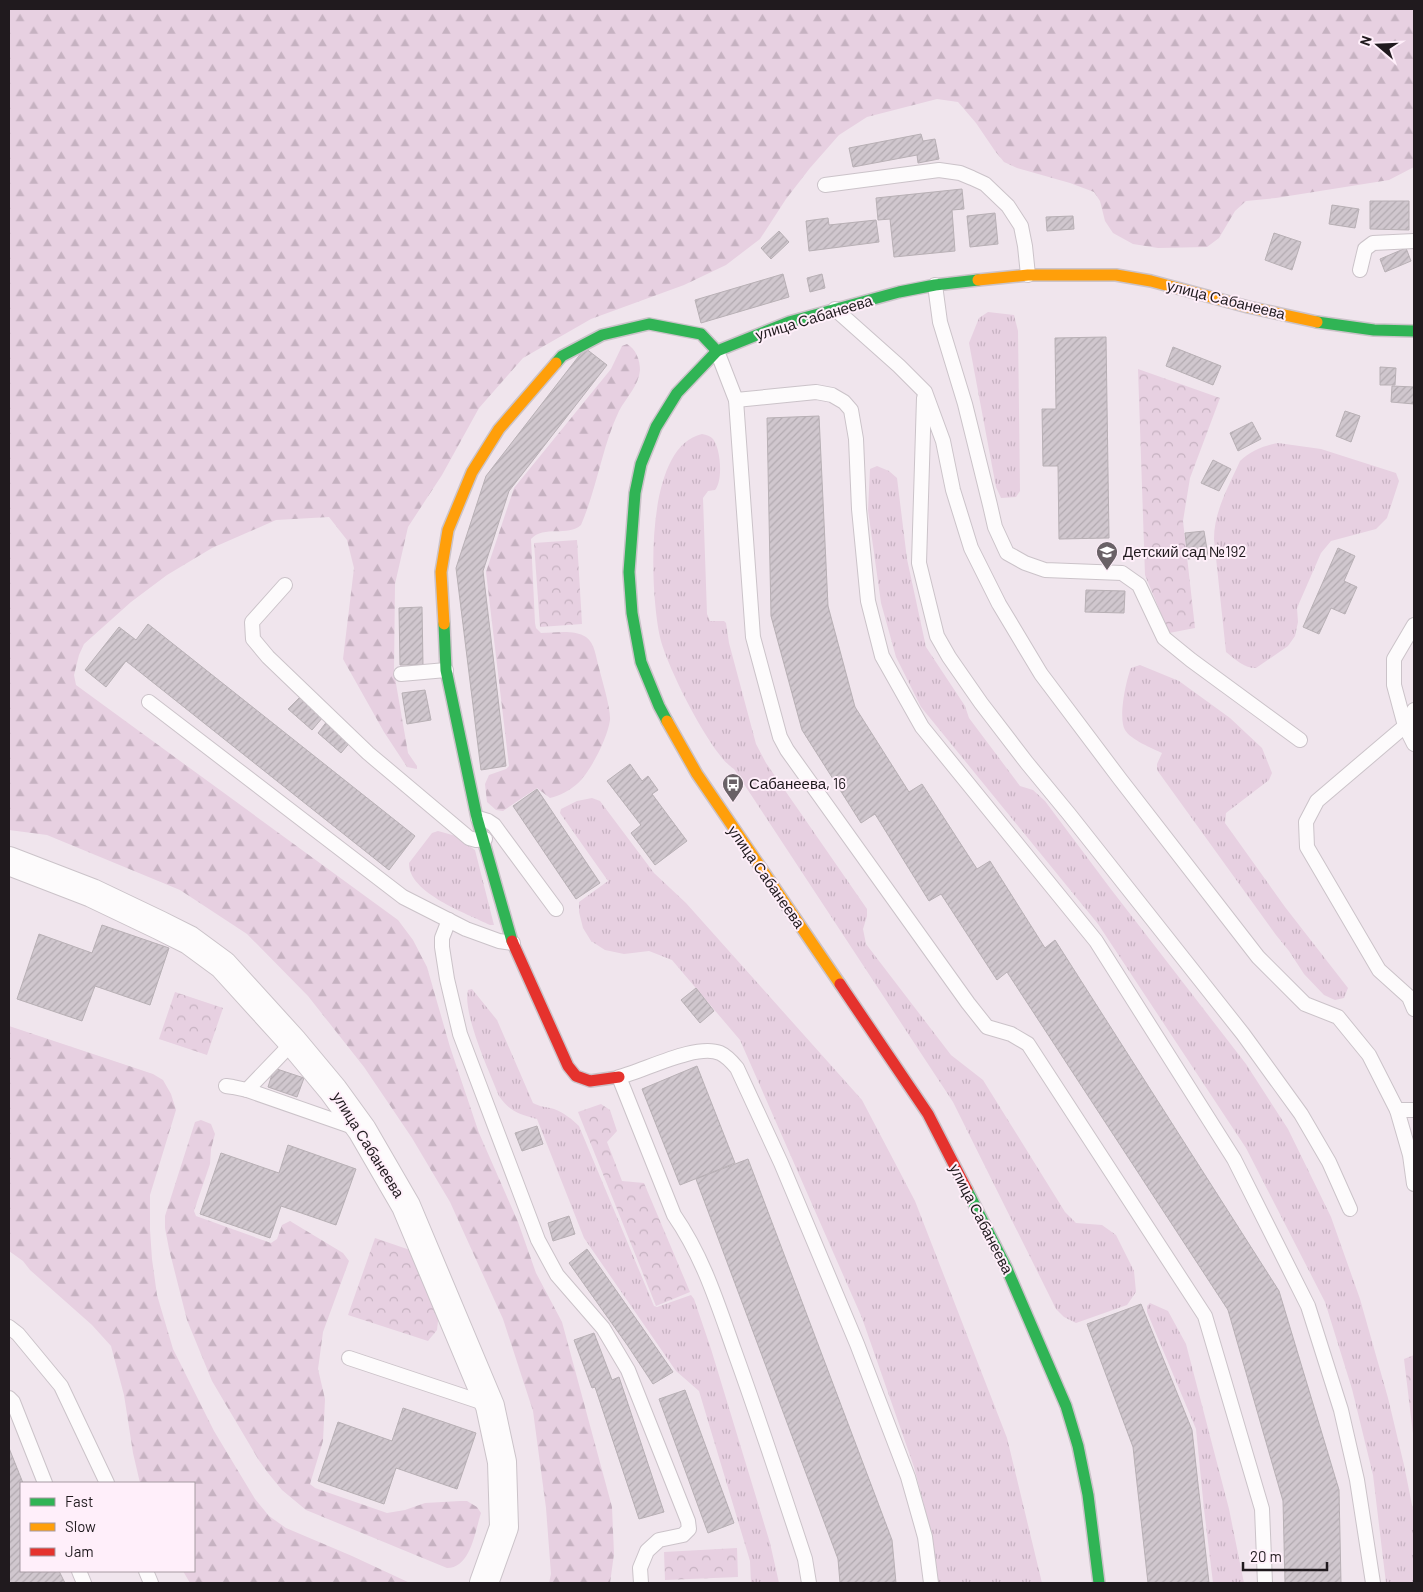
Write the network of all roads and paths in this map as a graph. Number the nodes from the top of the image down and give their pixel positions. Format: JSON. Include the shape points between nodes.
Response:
{"nodes":[{"id":1,"x":825,"y":185,"type":"dead end"},
{"id":2,"x":1414,"y":241,"type":"edge"},
{"id":3,"x":1360,"y":270,"type":"dead end"},
{"id":4,"x":1028,"y":275,"type":"junction"},
{"id":5,"x":935,"y":286,"type":"junction"},
{"id":6,"x":834,"y":309,"type":"junction"},
{"id":7,"x":1414,"y":331,"type":"edge"},
{"id":8,"x":717,"y":351,"type":"junction"},
{"id":9,"x":924,"y":392,"type":"junction"},
{"id":10,"x":736,"y":400,"type":"junction"},
{"id":11,"x":285,"y":585,"type":"dead end"},
{"id":12,"x":1414,"y":625,"type":"edge"},
{"id":13,"x":446,"y":670,"type":"junction"},
{"id":14,"x":401,"y":674,"type":"dead end"},
{"id":15,"x":150,"y":702,"type":"dead end"},
{"id":16,"x":1414,"y":710,"type":"edge"},
{"id":17,"x":1405,"y":726,"type":"junction"},
{"id":18,"x":1300,"y":740,"type":"dead end"},
{"id":19,"x":1414,"y":744,"type":"edge"},
{"id":20,"x":477,"y":818,"type":"junction"},
{"id":21,"x":485,"y":839,"type":"junction"},
{"id":22,"x":9,"y":860,"type":"edge"},
{"id":23,"x":556,"y":908,"type":"dead end"},
{"id":24,"x":449,"y":920,"type":"junction"},
{"id":25,"x":513,"y":943,"type":"junction"},
{"id":26,"x":1414,"y":1009,"type":"edge"},
{"id":27,"x":293,"y":1042,"type":"junction"},
{"id":28,"x":619,"y":1077,"type":"junction"},
{"id":29,"x":226,"y":1086,"type":"dead end"},
{"id":30,"x":247,"y":1090,"type":"junction"},
{"id":31,"x":1397,"y":1110,"type":"junction"},
{"id":32,"x":1414,"y":1110,"type":"edge"},
{"id":33,"x":362,"y":1130,"type":"junction"},
{"id":34,"x":1414,"y":1184,"type":"edge"},
{"id":35,"x":1350,"y":1210,"type":"dead end"},
{"id":36,"x":9,"y":1326,"type":"edge"},
{"id":37,"x":350,"y":1358,"type":"dead end"},
{"id":38,"x":9,"y":1398,"type":"edge"},
{"id":39,"x":490,"y":1406,"type":"junction"},
{"id":40,"x":45,"y":1482,"type":"edge"},
{"id":41,"x":107,"y":1482,"type":"edge"},
{"id":42,"x":484,"y":1583,"type":"edge"},
{"id":43,"x":641,"y":1583,"type":"edge"},
{"id":44,"x":809,"y":1583,"type":"edge"},
{"id":45,"x":931,"y":1583,"type":"edge"},
{"id":46,"x":1099,"y":1583,"type":"edge"},
{"id":47,"x":1265,"y":1583,"type":"edge"},
{"id":48,"x":1373,"y":1583,"type":"edge"}],
"edges":[{"from":1,"to":4,"type":"lane","via":[[939,170],[972,178],[985,184],[1008,206],[1021,226]]},
{"from":2,"to":3,"type":"lane","via":[[1373,243],[1365,250]]},
{"from":4,"to":5,"type":"street","name":"улица Сабанеева"},
{"from":4,"to":7,"type":"street","name":"улица Сабанеева","via":[[1116,275],[1316,322],[1374,330]]},
{"from":5,"to":6,"type":"street","name":"улица Сабанеева"},
{"from":5,"to":18,"type":"lane","via":[[940,322],[965,404],[994,527],[1007,553],[1045,570],[1122,573],[1139,585],[1164,638]]},
{"from":6,"to":8,"type":"street","name":"улица Сабанеева","via":[[789,322]]},
{"from":6,"to":9,"type":"lane"},
{"from":8,"to":10,"type":"lane"},
{"from":8,"to":13,"type":"street","via":[[702,334],[649,324],[602,335],[562,356],[499,429],[472,472],[448,530],[441,572]]},
{"from":8,"to":46,"type":"street","name":"улица Сабанеева","via":[[677,393],[656,427],[642,464],[635,493],[629,572],[641,662],[659,706],[698,774],[928,1114],[1007,1269],[1066,1406],[1078,1446]]},
{"from":9,"to":31,"type":"lane","via":[[943,440],[953,490],[971,548],[999,604],[1042,674],[1258,958],[1305,1004],[1338,1017],[1369,1055]]},
{"from":9,"to":35,"type":"lane","via":[[919,563],[936,636],[981,703],[1243,1034],[1296,1106],[1329,1162]]},
{"from":10,"to":47,"type":"lane","via":[[753,637],[780,737],[987,1027],[1012,1034],[1028,1044],[1205,1316],[1262,1509]]},
{"from":10,"to":48,"type":"lane","via":[[816,392],[832,395],[851,410],[868,601],[882,656],[922,726],[1096,941],[1234,1159],[1308,1306],[1341,1410],[1357,1480]]},
{"from":11,"to":21,"type":"lane","via":[[252,622],[253,639],[368,753],[469,838]]},
{"from":12,"to":17,"type":"lane","via":[[1394,659],[1394,685]]},
{"from":13,"to":14,"type":"lane"},
{"from":13,"to":20,"type":"street"},
{"from":15,"to":24,"type":"lane","via":[[403,897]]},
{"from":16,"to":17,"type":"lane"},
{"from":17,"to":19,"type":"lane"},
{"from":17,"to":26,"type":"lane","via":[[1316,801],[1306,822],[1307,847],[1379,970],[1409,997]]},
{"from":20,"to":21,"type":"street"},
{"from":20,"to":23,"type":"lane","via":[[494,825]]},
{"from":21,"to":25,"type":"street"},
{"from":22,"to":27,"type":"street","name":"улица Сабанеева","via":[[92,893],[189,940],[223,965]]},
{"from":24,"to":25,"type":"lane","via":[[489,938]]},
{"from":24,"to":43,"type":"lane","via":[[442,947],[460,1034],[538,1240],[557,1275],[603,1328],[628,1370],[688,1521],[689,1529],[683,1535],[659,1540],[648,1551],[640,1568]]},
{"from":25,"to":28,"type":"street","via":[[568,1066],[576,1076],[590,1081]]},
{"from":27,"to":30,"type":"lane"},
{"from":27,"to":33,"type":"street","name":"улица Сабанеева"},
{"from":28,"to":44,"type":"lane","via":[[674,1215],[706,1271],[775,1467],[805,1559]]},
{"from":28,"to":45,"type":"lane","via":[[689,1052],[718,1052],[738,1068],[849,1326],[908,1477],[925,1537]]},
{"from":29,"to":30,"type":"lane"},
{"from":30,"to":33,"type":"lane"},
{"from":31,"to":32,"type":"lane"},
{"from":31,"to":34,"type":"lane","via":[[1410,1155]]},
{"from":33,"to":39,"type":"street","name":"улица Сабанеева","via":[[406,1206]]},
{"from":36,"to":41,"type":"lane","via":[[61,1386]]},
{"from":37,"to":39,"type":"lane"},
{"from":38,"to":40,"type":"lane"},
{"from":39,"to":42,"type":"street","name":"улица Сабанеева","via":[[502,1462],[504,1527]]}]}
